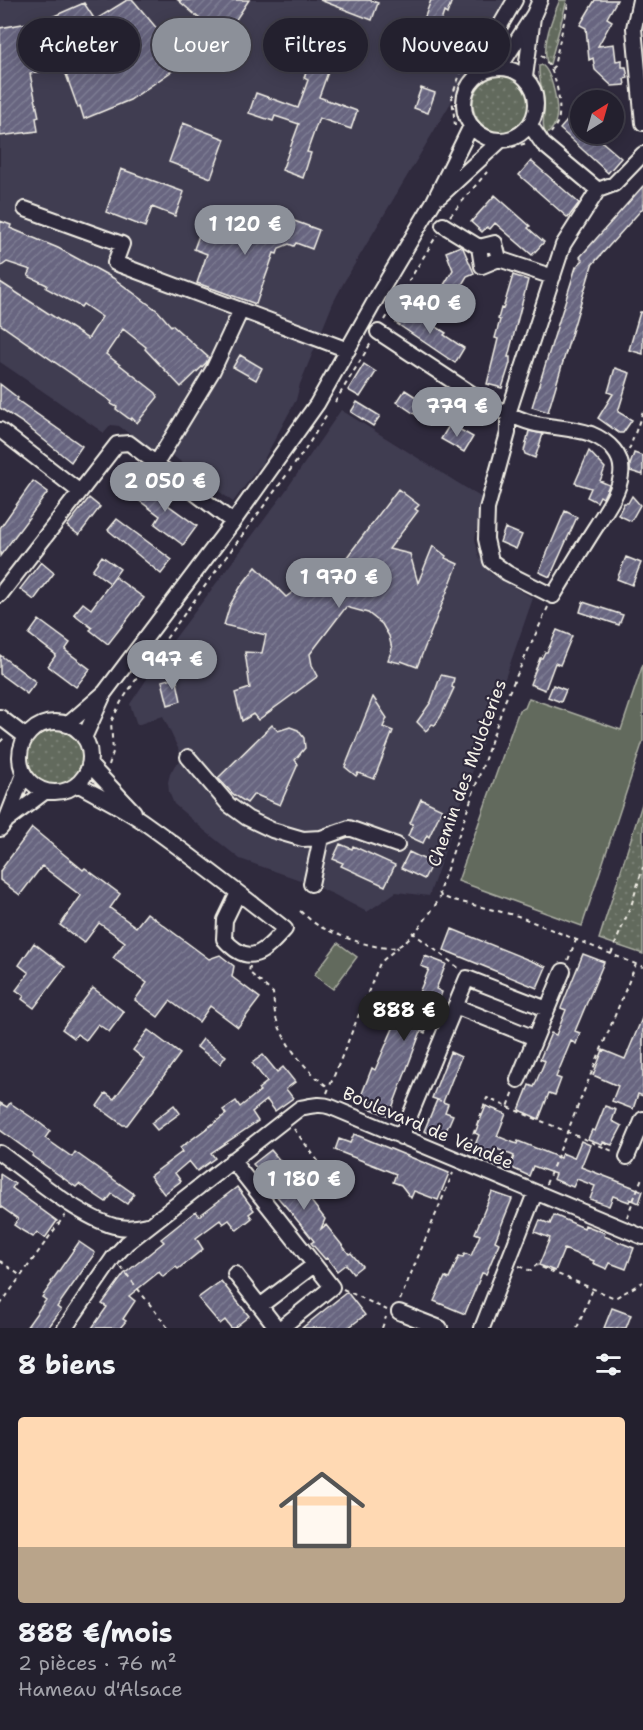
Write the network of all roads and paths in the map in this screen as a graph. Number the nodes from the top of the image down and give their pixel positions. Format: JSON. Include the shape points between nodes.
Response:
{"nodes":[{"id":1,"x":515,"y":0,"type":"edge"},
{"id":2,"x":540,"y":0,"type":"edge"},
{"id":3,"x":569,"y":0,"type":"edge"},
{"id":4,"x":640,"y":0,"type":"edge"},
{"id":5,"x":534,"y":14,"type":"junction"},
{"id":6,"x":510,"y":51,"type":"edge"},
{"id":7,"x":510,"y":69,"type":"edge"},
{"id":8,"x":483,"y":72,"type":"edge"},
{"id":9,"x":476,"y":76,"type":"junction"},
{"id":10,"x":525,"y":77,"type":"junction"},
{"id":11,"x":643,"y":123,"type":"edge"},
{"id":12,"x":530,"y":125,"type":"junction"},
{"id":13,"x":471,"y":126,"type":"junction"},
{"id":14,"x":501,"y":140,"type":"junction"},
{"id":15,"x":543,"y":144,"type":"junction"},
{"id":16,"x":643,"y":154,"type":"edge"},
{"id":17,"x":598,"y":190,"type":"junction"},
{"id":18,"x":434,"y":201,"type":"junction"},
{"id":19,"x":25,"y":209,"type":"dead end"},
{"id":20,"x":444,"y":225,"type":"dead end"},
{"id":21,"x":552,"y":277,"type":"junction"},
{"id":22,"x":241,"y":310,"type":"junction"},
{"id":23,"x":378,"y":332,"type":"dead end"},
{"id":24,"x":348,"y":350,"type":"junction"},
{"id":25,"x":643,"y":411,"type":"edge"},
{"id":26,"x":508,"y":414,"type":"junction"},
{"id":27,"x":0,"y":430,"type":"edge"},
{"id":28,"x":619,"y":458,"type":"junction"},
{"id":29,"x":156,"y":464,"type":"junction"},
{"id":30,"x":80,"y":492,"type":"junction"},
{"id":31,"x":233,"y":522,"type":"junction"},
{"id":32,"x":0,"y":595,"type":"edge"},
{"id":33,"x":553,"y":596,"type":"junction"},
{"id":34,"x":105,"y":692,"type":"junction"},
{"id":35,"x":0,"y":717,"type":"edge"},
{"id":36,"x":67,"y":724,"type":"junction"},
{"id":37,"x":26,"y":737,"type":"junction"},
{"id":38,"x":4,"y":738,"type":"dead end"},
{"id":39,"x":84,"y":738,"type":"junction"},
{"id":40,"x":0,"y":742,"type":"edge"},
{"id":41,"x":188,"y":757,"type":"dead end"},
{"id":42,"x":89,"y":764,"type":"junction"},
{"id":43,"x":24,"y":774,"type":"junction"},
{"id":44,"x":77,"y":784,"type":"junction"},
{"id":45,"x":46,"y":791,"type":"junction"},
{"id":46,"x":144,"y":822,"type":"junction"},
{"id":47,"x":2,"y":826,"type":"edge"},
{"id":48,"x":321,"y":838,"type":"junction"},
{"id":49,"x":397,"y":845,"type":"dead end"},
{"id":50,"x":643,"y":867,"type":"edge"},
{"id":51,"x":311,"y":884,"type":"dead end"},
{"id":52,"x":238,"y":893,"type":"junction"},
{"id":53,"x":441,"y":896,"type":"junction"},
{"id":54,"x":300,"y":911,"type":"dead end"},
{"id":55,"x":412,"y":932,"type":"junction"},
{"id":56,"x":576,"y":940,"type":"junction"},
{"id":57,"x":398,"y":946,"type":"junction"},
{"id":58,"x":611,"y":954,"type":"junction"},
{"id":59,"x":253,"y":955,"type":"junction"},
{"id":60,"x":636,"y":964,"type":"junction"},
{"id":61,"x":643,"y":967,"type":"edge"},
{"id":62,"x":563,"y":971,"type":"joint"},
{"id":63,"x":467,"y":978,"type":"junction"},
{"id":64,"x":455,"y":1006,"type":"junction"},
{"id":65,"x":547,"y":1009,"type":"junction"},
{"id":66,"x":535,"y":1038,"type":"junction"},
{"id":67,"x":518,"y":1080,"type":"joint"},
{"id":68,"x":328,"y":1088,"type":"junction"},
{"id":69,"x":323,"y":1104,"type":"junction"},
{"id":70,"x":508,"y":1107,"type":"junction"},
{"id":71,"x":286,"y":1119,"type":"junction"},
{"id":72,"x":643,"y":1119,"type":"edge"},
{"id":73,"x":567,"y":1132,"type":"junction"},
{"id":74,"x":401,"y":1137,"type":"junction"},
{"id":75,"x":0,"y":1153,"type":"edge"},
{"id":76,"x":627,"y":1157,"type":"joint"},
{"id":77,"x":232,"y":1160,"type":"junction"},
{"id":78,"x":460,"y":1161,"type":"junction"},
{"id":79,"x":643,"y":1175,"type":"edge"},
{"id":80,"x":538,"y":1194,"type":"junction"},
{"id":81,"x":345,"y":1197,"type":"dead end"},
{"id":82,"x":72,"y":1204,"type":"junction"},
{"id":83,"x":153,"y":1223,"type":"junction"},
{"id":84,"x":636,"y":1236,"type":"edge"},
{"id":85,"x":113,"y":1258,"type":"junction"},
{"id":86,"x":0,"y":1261,"type":"edge"},
{"id":87,"x":508,"y":1262,"type":"junction"},
{"id":88,"x":314,"y":1265,"type":"junction"},
{"id":89,"x":235,"y":1274,"type":"dead end"},
{"id":90,"x":21,"y":1276,"type":"junction"},
{"id":91,"x":643,"y":1282,"type":"edge"},
{"id":92,"x":332,"y":1287,"type":"junction"},
{"id":93,"x":594,"y":1289,"type":"junction"},
{"id":94,"x":0,"y":1305,"type":"edge"},
{"id":95,"x":260,"y":1306,"type":"junction"},
{"id":96,"x":399,"y":1312,"type":"joint"},
{"id":97,"x":166,"y":1327,"type":"edge"},
{"id":98,"x":65,"y":1328,"type":"edge"},
{"id":99,"x":279,"y":1328,"type":"edge"},
{"id":100,"x":382,"y":1328,"type":"edge"},
{"id":101,"x":440,"y":1328,"type":"edge"},
{"id":102,"x":482,"y":1328,"type":"edge"},
{"id":103,"x":577,"y":1328,"type":"edge"}],
"edges":[{"from":1,"to":9,"type":"street","via":[[478,64]]},
{"from":2,"to":5,"type":"street"},
{"from":3,"to":15,"type":"path","via":[[551,69],[559,116]]},
{"from":4,"to":11,"type":"street","via":[[634,28]]},
{"from":5,"to":6,"type":"street"},
{"from":5,"to":10,"type":"street"},
{"from":7,"to":10,"type":"street"},
{"from":8,"to":9,"type":"street"},
{"from":9,"to":13,"type":"street","via":[[464,98]]},
{"from":10,"to":12,"type":"street","via":[[537,103]]},
{"from":12,"to":14,"type":"street","via":[[520,135]]},
{"from":12,"to":15,"type":"street"},
{"from":13,"to":14,"type":"street","via":[[485,137]]},
{"from":13,"to":18,"type":"street"},
{"from":14,"to":18,"type":"street"},
{"from":15,"to":17,"type":"street"},
{"from":16,"to":17,"type":"street","via":[[614,184]]},
{"from":17,"to":21,"type":"street","via":[[563,245]]},
{"from":18,"to":24,"type":"street"},
{"from":19,"to":22,"type":"street","via":[[122,244],[115,263]]},
{"from":20,"to":21,"type":"street","via":[[479,247],[495,243],[499,259]]},
{"from":21,"to":26,"type":"street"},
{"from":22,"to":24,"type":"street"},
{"from":22,"to":29,"type":"street","via":[[213,370]]},
{"from":23,"to":26,"type":"street"},
{"from":24,"to":31,"type":"street","via":[[317,404]]},
{"from":25,"to":28,"type":"path","via":[[629,450]]},
{"from":26,"to":28,"type":"street","via":[[531,423],[592,435],[610,446]]},
{"from":26,"to":33,"type":"street","via":[[508,433],[487,509],[486,539],[491,561]]},
{"from":27,"to":30,"type":"street"},
{"from":28,"to":33,"type":"street","via":[[621,475],[612,500]]},
{"from":29,"to":30,"type":"street","via":[[129,443],[117,444]]},
{"from":29,"to":31,"type":"street"},
{"from":30,"to":32,"type":"street"},
{"from":31,"to":34,"type":"street"},
{"from":33,"to":53,"type":"path","name":"Chemin des Muloteries","via":[[505,701],[440,885]]},
{"from":34,"to":36,"type":"street"},
{"from":34,"to":39,"type":"street"},
{"from":35,"to":37,"type":"street"},
{"from":36,"to":37,"type":"street","via":[[44,724]]},
{"from":36,"to":39,"type":"street"},
{"from":37,"to":43,"type":"street","via":[[20,754]]},
{"from":38,"to":40,"type":"path"},
{"from":39,"to":42,"type":"street","via":[[89,748]]},
{"from":41,"to":48,"type":"street","via":[[218,794],[247,818],[293,837]]},
{"from":42,"to":44,"type":"street"},
{"from":42,"to":46,"type":"street"},
{"from":43,"to":45,"type":"street"},
{"from":43,"to":47,"type":"street"},
{"from":44,"to":45,"type":"street","via":[[61,792]]},
{"from":44,"to":46,"type":"street"},
{"from":45,"to":47,"type":"street"},
{"from":46,"to":52,"type":"street"},
{"from":48,"to":49,"type":"street","via":[[349,828]]},
{"from":48,"to":51,"type":"street"},
{"from":50,"to":58,"type":"path"},
{"from":52,"to":59,"type":"street","via":[[225,920],[224,939],[235,951]]},
{"from":52,"to":59,"type":"street","via":[[285,929],[266,950]]},
{"from":53,"to":55,"type":"path"},
{"from":53,"to":56,"type":"path","name":"Chemin des Muloteries","via":[[518,916]]},
{"from":54,"to":57,"type":"path","via":[[318,925],[347,937],[384,948]]},
{"from":55,"to":57,"type":"path"},
{"from":55,"to":63,"type":"path"},
{"from":56,"to":58,"type":"path","name":"Chemin des Muloteries"},
{"from":56,"to":62,"type":"path"},
{"from":57,"to":68,"type":"path","via":[[380,963]]},
{"from":58,"to":60,"type":"path","name":"Chemin des Muloteries"},
{"from":59,"to":68,"type":"path","via":[[249,972],[273,993],[276,1019],[286,1040],[304,1067]]},
{"from":60,"to":61,"type":"path","name":"Chemin des Muloteries"},
{"from":60,"to":73,"type":"path"},
{"from":62,"to":65,"type":"street"},
{"from":63,"to":64,"type":"street"},
{"from":63,"to":65,"type":"street"},
{"from":64,"to":66,"type":"street"},
{"from":64,"to":74,"type":"street"},
{"from":65,"to":66,"type":"street"},
{"from":66,"to":67,"type":"street"},
{"from":67,"to":70,"type":"path"},
{"from":68,"to":69,"type":"path"},
{"from":69,"to":71,"type":"street","name":"Boulevard de Vendée","via":[[300,1108]]},
{"from":69,"to":74,"type":"street","name":"Boulevard de Vendée"},
{"from":70,"to":73,"type":"path"},
{"from":70,"to":78,"type":"path","via":[[487,1098]]},
{"from":71,"to":77,"type":"street","name":"Boulevard de Vendée"},
{"from":71,"to":81,"type":"path"},
{"from":72,"to":76,"type":"street"},
{"from":73,"to":76,"type":"path"},
{"from":73,"to":80,"type":"path"},
{"from":74,"to":78,"type":"street","name":"Boulevard de Vendée"},
{"from":75,"to":82,"type":"street"},
{"from":77,"to":83,"type":"street","name":"Boulevard de Vendée"},
{"from":77,"to":88,"type":"street"},
{"from":78,"to":80,"type":"street","name":"Boulevard de Vendée"},
{"from":78,"to":96,"type":"path","via":[[396,1311]]},
{"from":79,"to":84,"type":"path"},
{"from":80,"to":84,"type":"street","name":"Boulevard de Vendée"},
{"from":80,"to":87,"type":"street"},
{"from":82,"to":83,"type":"street","via":[[114,1226],[132,1228]]},
{"from":82,"to":90,"type":"path"},
{"from":83,"to":85,"type":"street","name":"Boulevard de Vendée"},
{"from":85,"to":97,"type":"path"},
{"from":85,"to":98,"type":"street","name":"Boulevard de Vendée"},
{"from":86,"to":90,"type":"path"},
{"from":87,"to":93,"type":"path","via":[[531,1271],[536,1265]]},
{"from":87,"to":102,"type":"street"},
{"from":88,"to":92,"type":"street"},
{"from":88,"to":95,"type":"street"},
{"from":89,"to":95,"type":"street"},
{"from":90,"to":94,"type":"path"},
{"from":91,"to":93,"type":"path","via":[[615,1298]]},
{"from":92,"to":99,"type":"street"},
{"from":92,"to":100,"type":"path","via":[[388,1310]]},
{"from":93,"to":103,"type":"path"},
{"from":95,"to":99,"type":"street"},
{"from":96,"to":101,"type":"street"}]}
